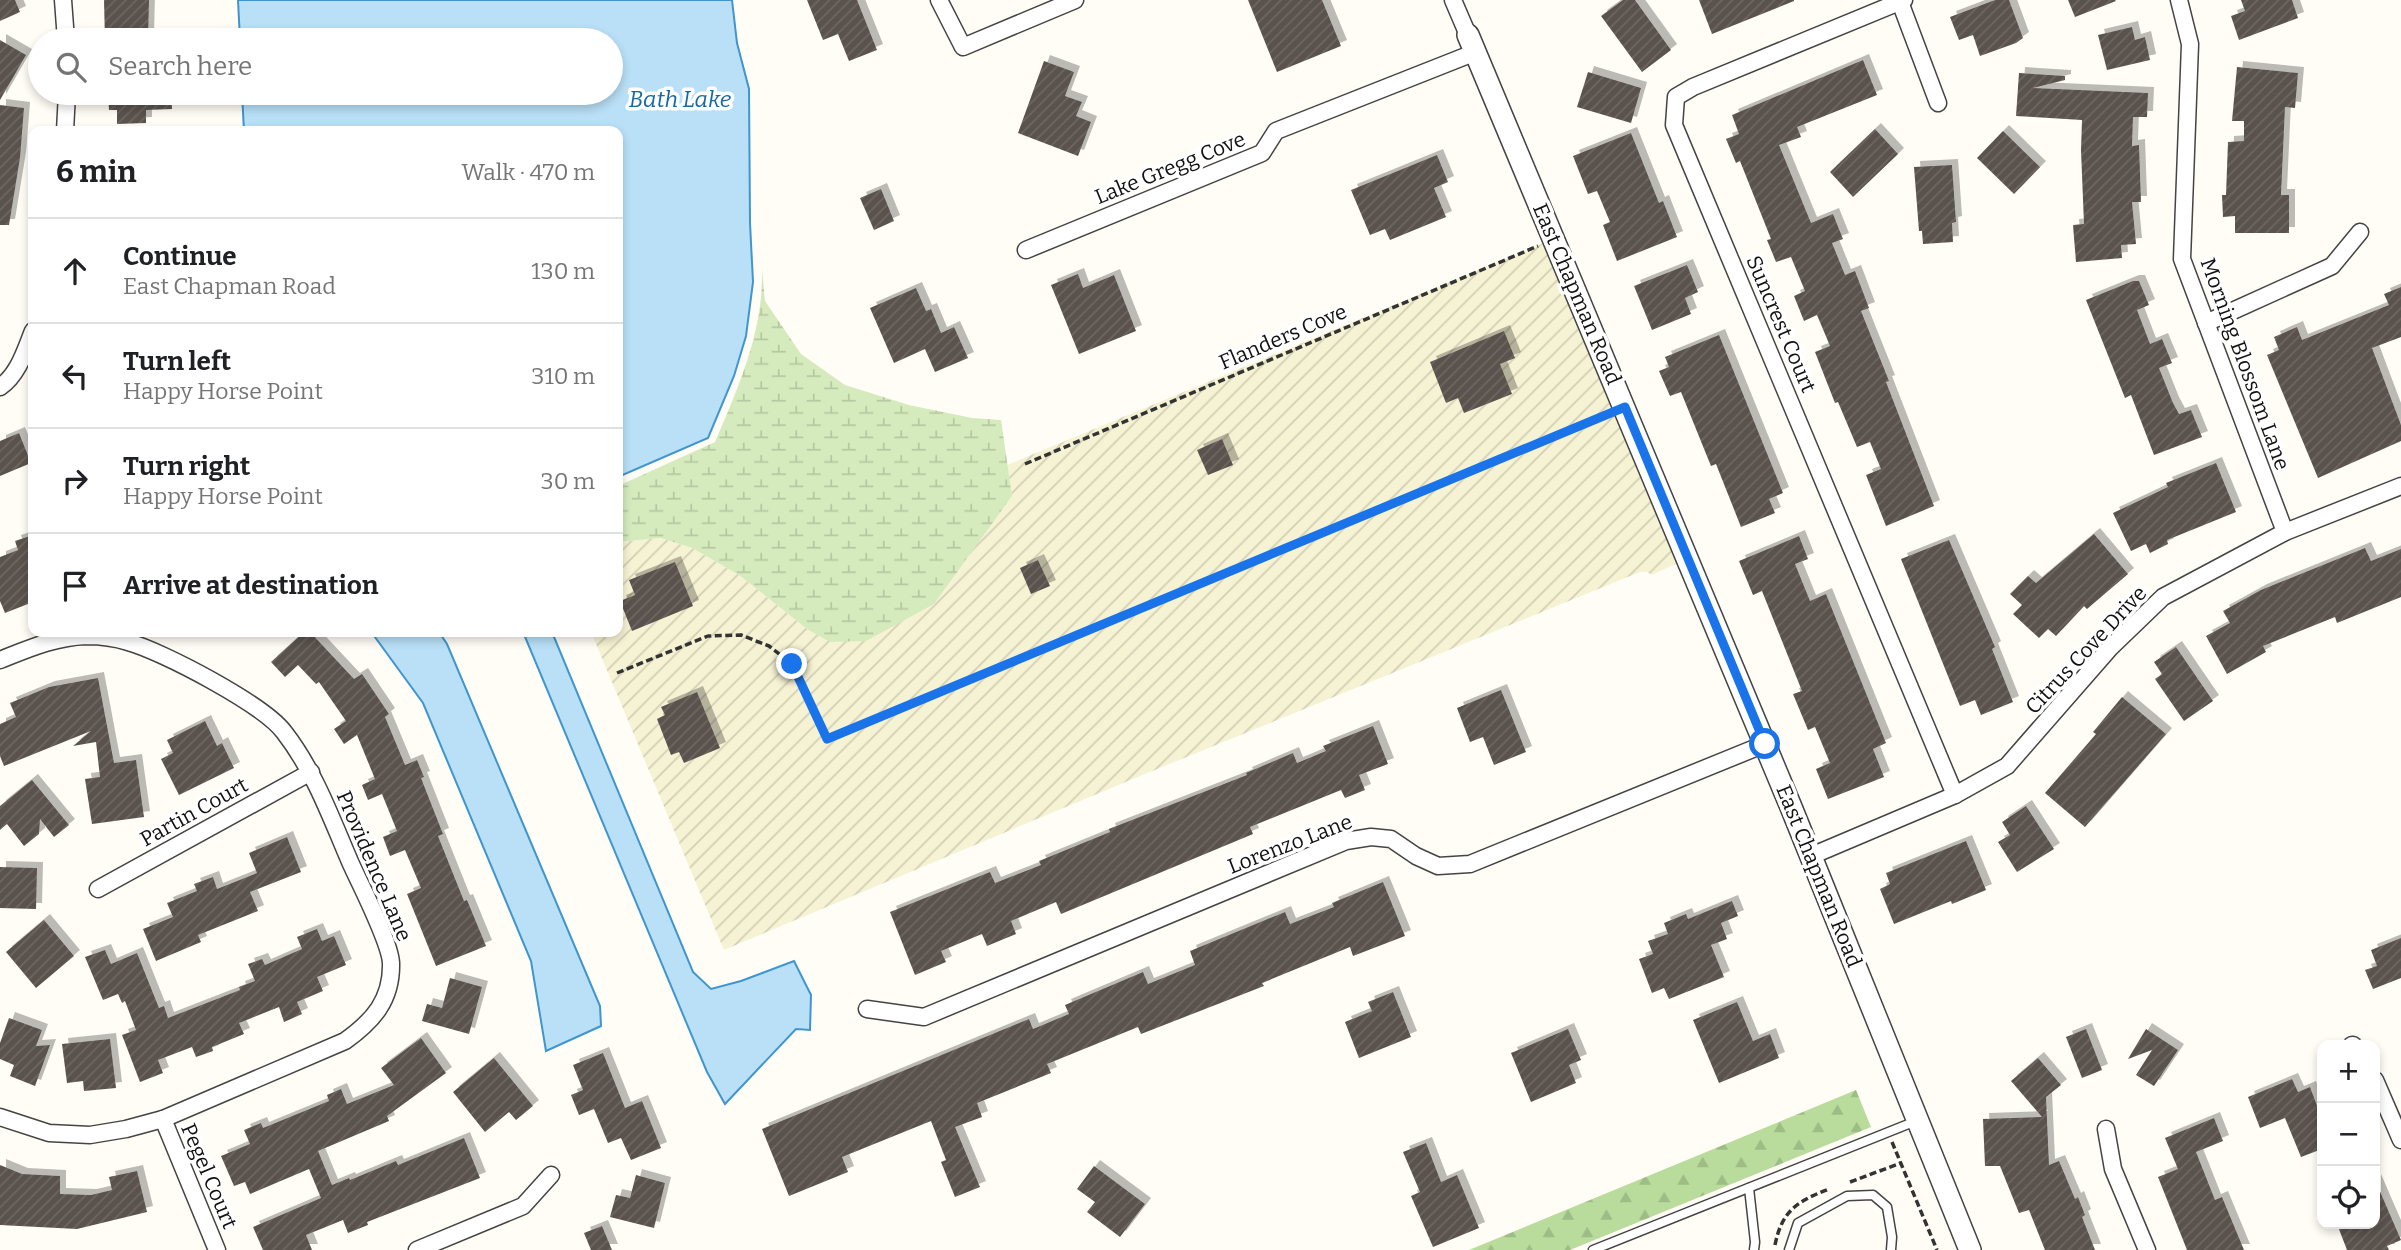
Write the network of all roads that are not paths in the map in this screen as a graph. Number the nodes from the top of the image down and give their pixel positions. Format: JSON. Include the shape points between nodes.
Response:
{"nodes":[{"id":1,"x":63,"y":0,"type":"edge"},
{"id":2,"x":939,"y":0,"type":"edge"},
{"id":3,"x":1075,"y":0,"type":"edge"},
{"id":4,"x":1453,"y":0,"type":"edge"},
{"id":5,"x":2179,"y":0,"type":"edge"},
{"id":6,"x":1902,"y":1,"type":"edge"},
{"id":7,"x":65,"y":28,"type":"edge"},
{"id":8,"x":1472,"y":43,"type":"junction"},
{"id":9,"x":1938,"y":103,"type":"dead end"},
{"id":10,"x":66,"y":105,"type":"edge"},
{"id":11,"x":65,"y":126,"type":"edge"},
{"id":12,"x":2360,"y":232,"type":"dead end"},
{"id":13,"x":1026,"y":250,"type":"dead end"},
{"id":14,"x":2206,"y":323,"type":"junction"},
{"id":15,"x":28,"y":344,"type":"edge"},
{"id":16,"x":0,"y":387,"type":"edge"},
{"id":17,"x":2401,"y":486,"type":"edge"},
{"id":18,"x":2285,"y":532,"type":"junction"},
{"id":19,"x":78,"y":637,"type":"edge"},
{"id":20,"x":95,"y":637,"type":"edge"},
{"id":21,"x":0,"y":660,"type":"edge"},
{"id":22,"x":1765,"y":744,"type":"junction"},
{"id":23,"x":311,"y":772,"type":"junction"},
{"id":24,"x":1955,"y":795,"type":"junction"},
{"id":25,"x":1811,"y":856,"type":"junction"},
{"id":26,"x":98,"y":889,"type":"dead end"},
{"id":27,"x":867,"y":1009,"type":"dead end"},
{"id":28,"x":2380,"y":1092,"type":"edge"},
{"id":29,"x":0,"y":1117,"type":"edge"},
{"id":30,"x":163,"y":1119,"type":"junction"},
{"id":31,"x":1918,"y":1120,"type":"junction"},
{"id":32,"x":2106,"y":1129,"type":"dead end"},
{"id":33,"x":2401,"y":1140,"type":"edge"},
{"id":34,"x":551,"y":1175,"type":"dead end"},
{"id":35,"x":1749,"y":1188,"type":"junction"},
{"id":36,"x":217,"y":1250,"type":"edge"},
{"id":37,"x":417,"y":1250,"type":"edge"},
{"id":38,"x":1593,"y":1250,"type":"edge"},
{"id":39,"x":1754,"y":1250,"type":"edge"},
{"id":40,"x":1788,"y":1250,"type":"edge"},
{"id":41,"x":1891,"y":1250,"type":"edge"},
{"id":42,"x":1970,"y":1250,"type":"edge"},
{"id":43,"x":2147,"y":1250,"type":"edge"}],
"edges":[{"from":1,"to":7,"type":"street"},
{"from":2,"to":3,"type":"street","via":[[963,47]]},
{"from":4,"to":8,"type":"street","name":"East Chapman Road"},
{"from":5,"to":14,"type":"street","name":"Morning Blossom Lane","via":[[2190,44],[2182,259]]},
{"from":6,"to":9,"type":"street"},
{"from":6,"to":24,"type":"street","name":"Suncrest Court","via":[[1693,87],[1676,97],[1674,125]]},
{"from":8,"to":13,"type":"street","name":"Lake Gregg Cove","via":[[1276,131],[1262,153]]},
{"from":8,"to":22,"type":"street","name":"East Chapman Road"},
{"from":10,"to":11,"type":"street"},
{"from":12,"to":14,"type":"street","via":[[2332,266]]},
{"from":14,"to":18,"type":"street","name":"Morning Blossom Lane"},
{"from":15,"to":16,"type":"street","via":[[9,381]]},
{"from":17,"to":18,"type":"street","name":"Citrus Cove Drive"},
{"from":18,"to":24,"type":"street","name":"Citrus Cove Drive","via":[[2163,597],[2110,648],[2007,766]]},
{"from":19,"to":21,"type":"street","name":"Providence Lane","via":[[50,640]]},
{"from":20,"to":23,"type":"street","name":"Providence Lane","via":[[129,642],[188,668],[250,704],[282,729]]},
{"from":22,"to":25,"type":"street","name":"East Chapman Road"},
{"from":22,"to":27,"type":"street","name":"Lorenzo Lane","via":[[1470,864],[1438,866],[1391,839],[1346,841],[924,1017]]},
{"from":23,"to":26,"type":"street","name":"Partin Court"},
{"from":23,"to":30,"type":"street","name":"Providence Lane","via":[[391,962],[386,998],[369,1024],[345,1041]]},
{"from":24,"to":25,"type":"street","name":"Citrus Cove Drive"},
{"from":25,"to":31,"type":"street","name":"East Chapman Road"},
{"from":28,"to":33,"type":"street"},
{"from":29,"to":30,"type":"street","name":"Providence Lane","via":[[49,1133],[90,1135]]},
{"from":30,"to":36,"type":"street","name":"Pegel Court"},
{"from":31,"to":35,"type":"lane"},
{"from":31,"to":42,"type":"street","name":"East Chapman Road"},
{"from":32,"to":43,"type":"street","via":[[2113,1168]]},
{"from":34,"to":37,"type":"street","via":[[523,1206]]},
{"from":35,"to":38,"type":"lane"},
{"from":35,"to":39,"type":"lane"},
{"from":40,"to":41,"type":"lane","via":[[1798,1223],[1847,1196],[1873,1195],[1887,1207]]}]}
